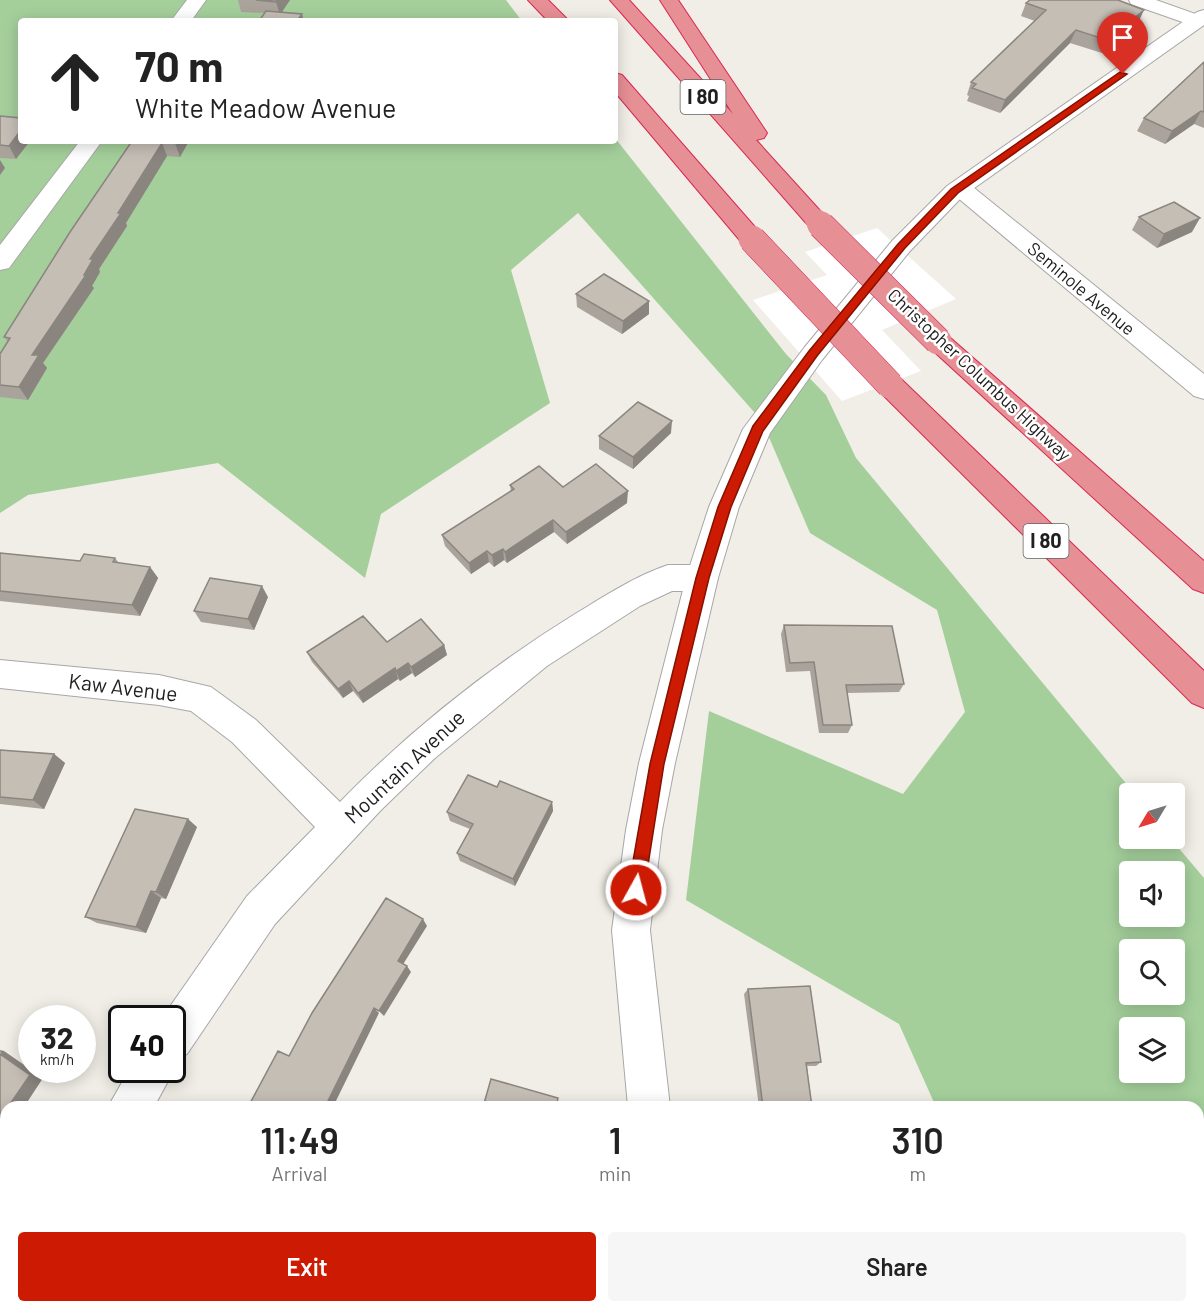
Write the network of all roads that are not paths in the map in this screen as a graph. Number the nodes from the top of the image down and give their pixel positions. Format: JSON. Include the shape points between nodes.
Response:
{"nodes":[{"id":1,"x":197,"y":0,"type":"edge"},
{"id":2,"x":537,"y":0,"type":"edge"},
{"id":3,"x":554,"y":0,"type":"edge"},
{"id":4,"x":619,"y":0,"type":"edge"},
{"id":5,"x":669,"y":0,"type":"edge"},
{"id":6,"x":1138,"y":0,"type":"edge"},
{"id":7,"x":183,"y":18,"type":"edge"},
{"id":8,"x":557,"y":18,"type":"edge"},
{"id":9,"x":568,"y":18,"type":"edge"},
{"id":10,"x":1201,"y":18,"type":"edge"},
{"id":11,"x":618,"y":82,"type":"edge"},
{"id":12,"x":89,"y":144,"type":"edge"},
{"id":13,"x":960,"y":188,"type":"junction"},
{"id":14,"x":789,"y":192,"type":"junction"},
{"id":15,"x":0,"y":262,"type":"edge"},
{"id":16,"x":1204,"y":389,"type":"edge"},
{"id":17,"x":702,"y":578,"type":"junction"},
{"id":18,"x":1204,"y":580,"type":"edge"},
{"id":19,"x":0,"y":674,"type":"edge"},
{"id":20,"x":1204,"y":693,"type":"edge"},
{"id":21,"x":340,"y":827,"type":"junction"},
{"id":22,"x":186,"y":1020,"type":"edge"},
{"id":23,"x":145,"y":1083,"type":"edge"},
{"id":24,"x":133,"y":1101,"type":"edge"},
{"id":25,"x":648,"y":1101,"type":"edge"}],
"edges":[{"from":1,"to":7,"type":"street"},
{"from":2,"to":8,"type":"highway"},
{"from":3,"to":9,"type":"highway"},
{"from":4,"to":14,"type":"highway","name":"Christopher Columbus Highway","number":"I 80"},
{"from":5,"to":14,"type":"highway","via":[[745,112]]},
{"from":6,"to":10,"type":"street"},
{"from":10,"to":13,"type":"street"},
{"from":11,"to":20,"type":"highway","number":"I 80","bridge":true,"via":[[753,239],[890,385]]},
{"from":12,"to":15,"type":"street"},
{"from":13,"to":16,"type":"street","name":"Seminole Avenue"},
{"from":13,"to":17,"type":"street","via":[[901,246],[757,429],[724,507]]},
{"from":14,"to":18,"type":"highway","name":"Christopher Columbus Highway","number":"I 80","bridge":true,"via":[[938,340]]},
{"from":17,"to":21,"type":"street","name":"Mountain Avenue","via":[[668,578],[649,586],[536,657],[423,747]]},
{"from":17,"to":25,"type":"street","via":[[655,775],[631,930]]},
{"from":19,"to":21,"type":"street","name":"Kaw Avenue","via":[[159,690],[199,698],[244,731]]},
{"from":21,"to":22,"type":"street","name":"Mountain Avenue","via":[[261,910]]},
{"from":23,"to":24,"type":"street"}]}
